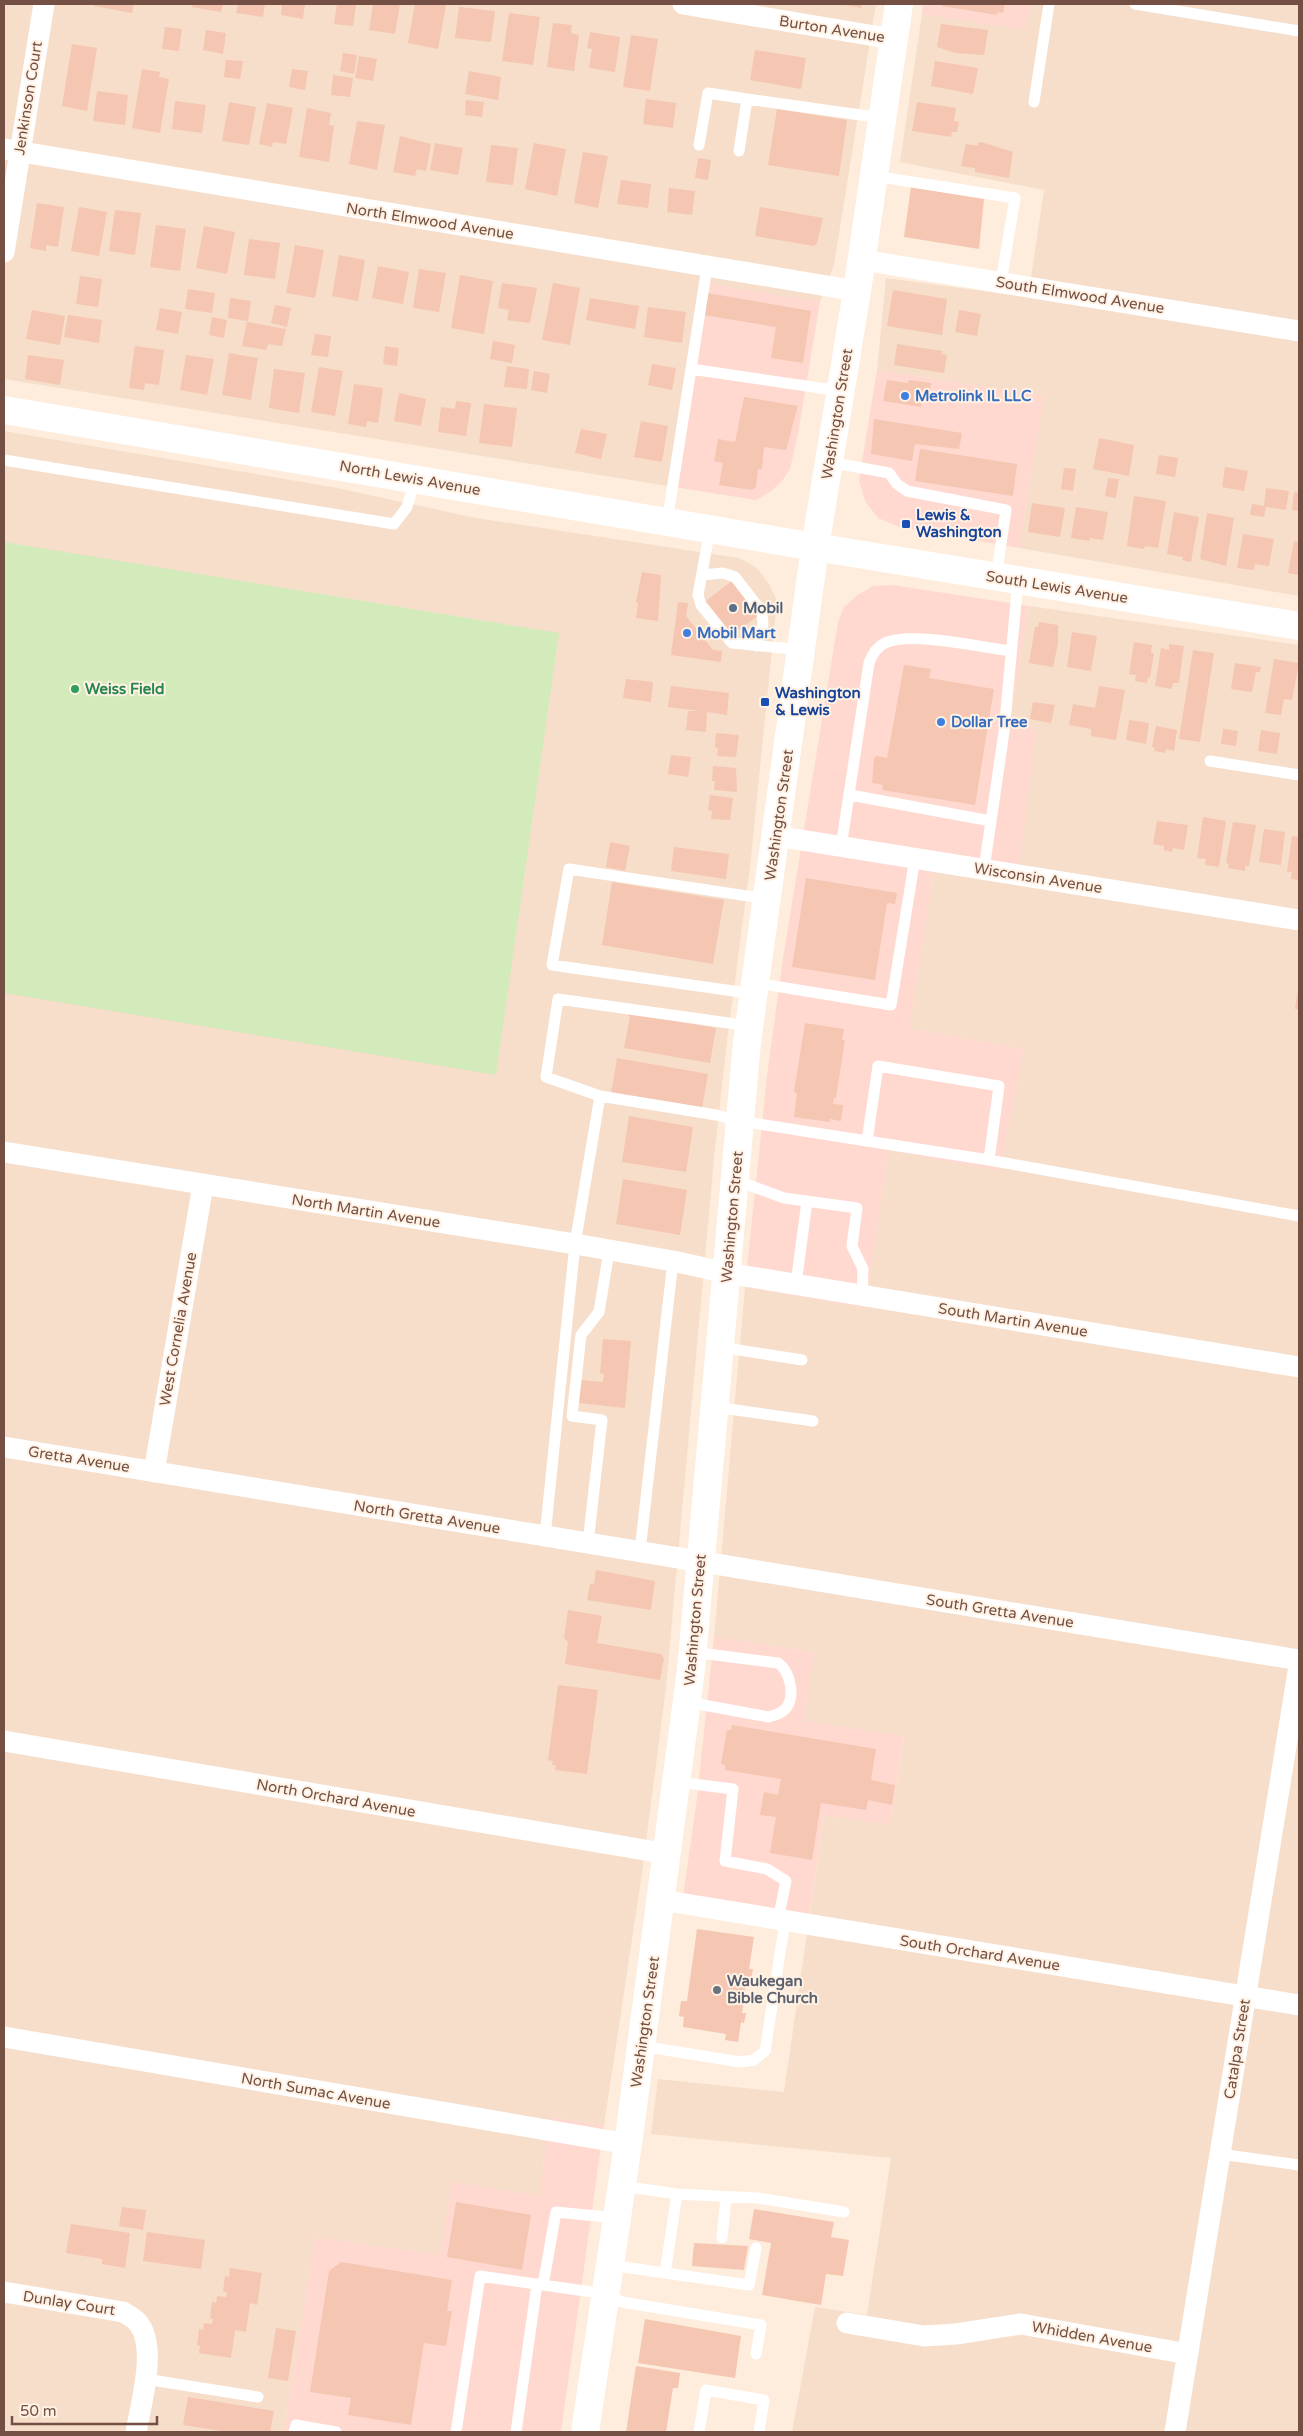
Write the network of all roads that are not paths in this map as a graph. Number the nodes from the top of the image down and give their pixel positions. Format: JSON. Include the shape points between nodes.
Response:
{"nodes":[{"id":1,"x":44,"y":4,"type":"edge"},
{"id":2,"x":682,"y":4,"type":"edge"},
{"id":3,"x":899,"y":4,"type":"edge"},
{"id":4,"x":1049,"y":4,"type":"edge"},
{"id":5,"x":1135,"y":4,"type":"edge"},
{"id":6,"x":1299,"y":31,"type":"edge"},
{"id":7,"x":893,"y":39,"type":"junction"},
{"id":8,"x":747,"y":99,"type":"junction"},
{"id":9,"x":1034,"y":102,"type":"dead end"},
{"id":10,"x":882,"y":118,"type":"junction"},
{"id":11,"x":699,"y":145,"type":"dead end"},
{"id":12,"x":12,"y":151,"type":"edge"},
{"id":13,"x":739,"y":151,"type":"dead end"},
{"id":14,"x":873,"y":176,"type":"junction"},
{"id":15,"x":4,"y":252,"type":"edge"},
{"id":16,"x":862,"y":260,"type":"junction"},
{"id":17,"x":707,"y":267,"type":"junction"},
{"id":18,"x":1001,"y":282,"type":"junction"},
{"id":19,"x":857,"y":291,"type":"junction"},
{"id":20,"x":1299,"y":331,"type":"edge"},
{"id":21,"x":691,"y":369,"type":"junction"},
{"id":22,"x":840,"y":390,"type":"junction"},
{"id":23,"x":4,"y":410,"type":"edge"},
{"id":24,"x":4,"y":460,"type":"edge"},
{"id":25,"x":829,"y":462,"type":"junction"},
{"id":26,"x":415,"y":479,"type":"junction"},
{"id":27,"x":667,"y":522,"type":"junction"},
{"id":28,"x":710,"y":529,"type":"junction"},
{"id":29,"x":815,"y":547,"type":"junction"},
{"id":30,"x":702,"y":574,"type":"junction"},
{"id":31,"x":1007,"y":578,"type":"junction"},
{"id":32,"x":1299,"y":626,"type":"edge"},
{"id":33,"x":756,"y":646,"type":"junction"},
{"id":34,"x":802,"y":650,"type":"junction"},
{"id":35,"x":1010,"y":651,"type":"junction"},
{"id":36,"x":1210,"y":762,"type":"dead end"},
{"id":37,"x":1299,"y":775,"type":"edge"},
{"id":38,"x":850,"y":795,"type":"junction"},
{"id":39,"x":991,"y":821,"type":"junction"},
{"id":40,"x":776,"y":836,"type":"junction"},
{"id":41,"x":840,"y":847,"type":"junction"},
{"id":42,"x":916,"y":858,"type":"junction"},
{"id":43,"x":984,"y":869,"type":"junction"},
{"id":44,"x":767,"y":899,"type":"junction"},
{"id":45,"x":1299,"y":920,"type":"edge"},
{"id":46,"x":755,"y":988,"type":"junction"},
{"id":47,"x":750,"y":1026,"type":"junction"},
{"id":48,"x":600,"y":1096,"type":"junction"},
{"id":49,"x":740,"y":1121,"type":"junction"},
{"id":50,"x":868,"y":1141,"type":"junction"},
{"id":51,"x":4,"y":1152,"type":"edge"},
{"id":52,"x":989,"y":1160,"type":"junction"},
{"id":53,"x":735,"y":1180,"type":"junction"},
{"id":54,"x":203,"y":1185,"type":"junction"},
{"id":55,"x":808,"y":1201,"type":"junction"},
{"id":56,"x":1299,"y":1216,"type":"edge"},
{"id":57,"x":575,"y":1244,"type":"junction"},
{"id":58,"x":610,"y":1251,"type":"junction"},
{"id":59,"x":673,"y":1261,"type":"junction"},
{"id":60,"x":727,"y":1273,"type":"junction"},
{"id":61,"x":796,"y":1284,"type":"junction"},
{"id":62,"x":862,"y":1295,"type":"junction"},
{"id":63,"x":720,"y":1347,"type":"junction"},
{"id":64,"x":802,"y":1360,"type":"dead end"},
{"id":65,"x":1299,"y":1367,"type":"edge"},
{"id":66,"x":715,"y":1407,"type":"junction"},
{"id":67,"x":813,"y":1421,"type":"dead end"},
{"id":68,"x":4,"y":1447,"type":"edge"},
{"id":69,"x":154,"y":1472,"type":"junction"},
{"id":70,"x":546,"y":1536,"type":"junction"},
{"id":71,"x":588,"y":1543,"type":"junction"},
{"id":72,"x":640,"y":1551,"type":"junction"},
{"id":73,"x":701,"y":1562,"type":"junction"},
{"id":74,"x":692,"y":1652,"type":"junction"},
{"id":75,"x":1299,"y":1660,"type":"edge"},
{"id":76,"x":1299,"y":1666,"type":"edge"},
{"id":77,"x":687,"y":1702,"type":"junction"},
{"id":78,"x":4,"y":1741,"type":"edge"},
{"id":79,"x":677,"y":1782,"type":"junction"},
{"id":80,"x":668,"y":1854,"type":"junction"},
{"id":81,"x":661,"y":1900,"type":"junction"},
{"id":82,"x":782,"y":1920,"type":"junction"},
{"id":83,"x":1246,"y":1996,"type":"junction"},
{"id":84,"x":1299,"y":2005,"type":"edge"},
{"id":85,"x":4,"y":2037,"type":"edge"},
{"id":86,"x":641,"y":2046,"type":"junction"},
{"id":87,"x":628,"y":2144,"type":"junction"},
{"id":88,"x":1220,"y":2154,"type":"junction"},
{"id":89,"x":1299,"y":2165,"type":"edge"},
{"id":90,"x":622,"y":2186,"type":"junction"},
{"id":91,"x":677,"y":2194,"type":"junction"},
{"id":92,"x":726,"y":2197,"type":"junction"},
{"id":93,"x":844,"y":2212,"type":"dead end"},
{"id":94,"x":617,"y":2218,"type":"junction"},
{"id":95,"x":722,"y":2238,"type":"dead end"},
{"id":96,"x":756,"y":2248,"type":"dead end"},
{"id":97,"x":610,"y":2265,"type":"junction"},
{"id":98,"x":665,"y":2273,"type":"junction"},
{"id":99,"x":540,"y":2284,"type":"junction"},
{"id":100,"x":4,"y":2292,"type":"edge"},
{"id":101,"x":606,"y":2294,"type":"junction"},
{"id":102,"x":847,"y":2323,"type":"dead end"},
{"id":103,"x":756,"y":2354,"type":"dead end"},
{"id":104,"x":1188,"y":2354,"type":"junction"},
{"id":105,"x":145,"y":2379,"type":"junction"},
{"id":106,"x":258,"y":2398,"type":"dead end"},
{"id":107,"x":136,"y":2432,"type":"edge"},
{"id":108,"x":294,"y":2432,"type":"edge"},
{"id":109,"x":336,"y":2432,"type":"edge"},
{"id":110,"x":456,"y":2432,"type":"edge"},
{"id":111,"x":516,"y":2432,"type":"edge"},
{"id":112,"x":585,"y":2432,"type":"edge"},
{"id":113,"x":699,"y":2432,"type":"edge"},
{"id":114,"x":759,"y":2432,"type":"edge"},
{"id":115,"x":1176,"y":2432,"type":"edge"}],
"edges":[{"from":1,"to":12,"type":"street","name":"Jenkinson Court"},
{"from":2,"to":7,"type":"street","name":"Burton Avenue"},
{"from":3,"to":7,"type":"main road","name":"Washington Street"},
{"from":4,"to":9,"type":"lane"},
{"from":5,"to":6,"type":"lane"},
{"from":7,"to":10,"type":"main road","name":"Washington Street"},
{"from":8,"to":10,"type":"lane"},
{"from":8,"to":11,"type":"lane","via":[[708,93]]},
{"from":8,"to":13,"type":"lane"},
{"from":10,"to":14,"type":"main road","name":"Washington Street"},
{"from":12,"to":15,"type":"street","name":"Jenkinson Court"},
{"from":12,"to":17,"type":"street","name":"North Elmwood Avenue"},
{"from":14,"to":16,"type":"main road","name":"Washington Street"},
{"from":14,"to":18,"type":"lane","via":[[1015,198]]},
{"from":16,"to":18,"type":"street","name":"South Elmwood Avenue"},
{"from":16,"to":19,"type":"main road","name":"Washington Street"},
{"from":17,"to":19,"type":"street","name":"North Elmwood Avenue"},
{"from":17,"to":21,"type":"lane"},
{"from":18,"to":20,"type":"street","name":"South Elmwood Avenue"},
{"from":19,"to":22,"type":"main road","name":"Washington Street"},
{"from":21,"to":22,"type":"lane"},
{"from":21,"to":27,"type":"lane"},
{"from":22,"to":25,"type":"main road","name":"Washington Street"},
{"from":23,"to":26,"type":"main road","name":"North Lewis Avenue"},
{"from":24,"to":26,"type":"lane","via":[[394,524],[407,507]]},
{"from":25,"to":29,"type":"main road","name":"Washington Street"},
{"from":25,"to":31,"type":"lane","via":[[889,473],[907,491],[1006,510]]},
{"from":26,"to":27,"type":"main road","name":"North Lewis Avenue"},
{"from":27,"to":28,"type":"main road","name":"North Lewis Avenue"},
{"from":28,"to":29,"type":"main road","name":"North Lewis Avenue"},
{"from":28,"to":30,"type":"lane"},
{"from":29,"to":31,"type":"main road","name":"South Lewis Avenue"},
{"from":29,"to":34,"type":"main road","name":"Washington Street"},
{"from":30,"to":33,"type":"lane","via":[[698,594],[701,605],[732,643]]},
{"from":30,"to":33,"type":"lane","via":[[723,573],[735,577],[762,612],[763,624]]},
{"from":31,"to":32,"type":"main road","name":"South Lewis Avenue"},
{"from":31,"to":35,"type":"lane"},
{"from":33,"to":34,"type":"lane"},
{"from":34,"to":40,"type":"main road","name":"Washington Street"},
{"from":35,"to":38,"type":"lane","via":[[905,637],[884,643],[873,653],[869,663]]},
{"from":35,"to":39,"type":"lane","via":[[1004,732]]},
{"from":36,"to":37,"type":"lane"},
{"from":38,"to":39,"type":"lane"},
{"from":38,"to":41,"type":"lane"},
{"from":39,"to":43,"type":"lane"},
{"from":40,"to":41,"type":"street","name":"Wisconsin Avenue"},
{"from":40,"to":44,"type":"main road","name":"Washington Street"},
{"from":41,"to":42,"type":"street","name":"Wisconsin Avenue"},
{"from":42,"to":43,"type":"street","name":"Wisconsin Avenue"},
{"from":42,"to":46,"type":"lane","via":[[890,1006]]},
{"from":43,"to":45,"type":"street","name":"Wisconsin Avenue"},
{"from":44,"to":46,"type":"main road","name":"Washington Street"},
{"from":44,"to":46,"type":"lane","via":[[569,869],[552,965]]},
{"from":46,"to":47,"type":"main road","name":"Washington Street"},
{"from":47,"to":48,"type":"lane","via":[[558,1000],[546,1077]]},
{"from":47,"to":49,"type":"main road","name":"Washington Street"},
{"from":48,"to":49,"type":"lane"},
{"from":48,"to":57,"type":"lane"},
{"from":49,"to":50,"type":"lane"},
{"from":49,"to":53,"type":"main road","name":"Washington Street"},
{"from":50,"to":52,"type":"lane"},
{"from":50,"to":52,"type":"lane","via":[[878,1066],[998,1086]]},
{"from":51,"to":54,"type":"street","name":"North Martin Avenue"},
{"from":52,"to":56,"type":"lane"},
{"from":53,"to":55,"type":"lane","via":[[784,1198]]},
{"from":53,"to":60,"type":"main road","name":"Washington Street"},
{"from":54,"to":57,"type":"street","name":"North Martin Avenue"},
{"from":54,"to":69,"type":"street","name":"West Cornelia Avenue"},
{"from":55,"to":61,"type":"lane"},
{"from":55,"to":62,"type":"lane","via":[[857,1208],[852,1246],[863,1269]]},
{"from":57,"to":58,"type":"street","name":"North Martin Avenue"},
{"from":57,"to":70,"type":"lane"},
{"from":58,"to":59,"type":"street","name":"North Martin Avenue"},
{"from":58,"to":71,"type":"lane","via":[[599,1312],[581,1335],[572,1416],[602,1420]]},
{"from":59,"to":60,"type":"street","name":"North Martin Avenue"},
{"from":59,"to":72,"type":"lane"},
{"from":60,"to":61,"type":"street","name":"South Martin Avenue"},
{"from":60,"to":63,"type":"main road","name":"Washington Street"},
{"from":61,"to":62,"type":"street","name":"South Martin Avenue"},
{"from":62,"to":65,"type":"street","name":"South Martin Avenue"},
{"from":63,"to":64,"type":"lane"},
{"from":63,"to":66,"type":"main road","name":"Washington Street"},
{"from":66,"to":67,"type":"lane"},
{"from":66,"to":73,"type":"main road","name":"Washington Street"},
{"from":68,"to":69,"type":"street","name":"Gretta Avenue"},
{"from":69,"to":70,"type":"street","name":"North Gretta Avenue"},
{"from":70,"to":71,"type":"street","name":"North Gretta Avenue"},
{"from":71,"to":72,"type":"street","name":"North Gretta Avenue"},
{"from":72,"to":73,"type":"street","name":"North Gretta Avenue"},
{"from":73,"to":74,"type":"main road","name":"Washington Street"},
{"from":73,"to":75,"type":"street","name":"South Gretta Avenue"},
{"from":74,"to":77,"type":"main road","name":"Washington Street"},
{"from":74,"to":77,"type":"lane","via":[[778,1663],[787,1674],[790,1696],[787,1707],[769,1717]]},
{"from":76,"to":83,"type":"street","name":"Catalpa Street"},
{"from":77,"to":79,"type":"main road","name":"Washington Street"},
{"from":78,"to":80,"type":"street","name":"North Orchard Avenue"},
{"from":79,"to":80,"type":"main road","name":"Washington Street"},
{"from":79,"to":82,"type":"lane","via":[[733,1790],[725,1861],[767,1869],[786,1881]]},
{"from":80,"to":81,"type":"main road","name":"Washington Street"},
{"from":81,"to":82,"type":"street","name":"South Orchard Avenue"},
{"from":81,"to":86,"type":"main road","name":"Washington Street"},
{"from":82,"to":83,"type":"street","name":"South Orchard Avenue"},
{"from":82,"to":86,"type":"lane","via":[[765,2051],[754,2060],[740,2062]]},
{"from":83,"to":84,"type":"street","name":"South Orchard Avenue"},
{"from":83,"to":88,"type":"street","name":"Catalpa Street"},
{"from":85,"to":87,"type":"street","name":"North Sumac Avenue"},
{"from":86,"to":87,"type":"main road","name":"Washington Street"},
{"from":87,"to":90,"type":"main road","name":"Washington Street"},
{"from":88,"to":89,"type":"lane"},
{"from":88,"to":104,"type":"street","name":"Catalpa Street"},
{"from":90,"to":91,"type":"lane"},
{"from":90,"to":94,"type":"main road","name":"Washington Street"},
{"from":91,"to":92,"type":"lane"},
{"from":91,"to":98,"type":"lane"},
{"from":92,"to":93,"type":"lane","via":[[758,2198]]},
{"from":92,"to":95,"type":"lane"},
{"from":94,"to":97,"type":"main road","name":"Washington Street"},
{"from":94,"to":99,"type":"lane","via":[[556,2212]]},
{"from":96,"to":98,"type":"lane","via":[[749,2285]]},
{"from":97,"to":98,"type":"lane"},
{"from":97,"to":101,"type":"main road","name":"Washington Street"},
{"from":99,"to":101,"type":"lane"},
{"from":99,"to":110,"type":"lane","via":[[480,2276]]},
{"from":99,"to":111,"type":"lane"},
{"from":100,"to":105,"type":"street","name":"Dunlay Court","via":[[123,2312],[139,2323],[146,2339]]},
{"from":101,"to":103,"type":"lane","via":[[622,2302],[761,2325]]},
{"from":101,"to":112,"type":"main road","name":"Washington Street"},
{"from":102,"to":104,"type":"street","name":"Whidden Avenue","via":[[924,2336],[1020,2324]]},
{"from":104,"to":115,"type":"street","name":"Catalpa Street"},
{"from":105,"to":106,"type":"lane"},
{"from":105,"to":107,"type":"street","name":"Dunlay Court"},
{"from":108,"to":109,"type":"lane","via":[[296,2425]]},
{"from":113,"to":114,"type":"lane","via":[[706,2390],[764,2400]]}]}
